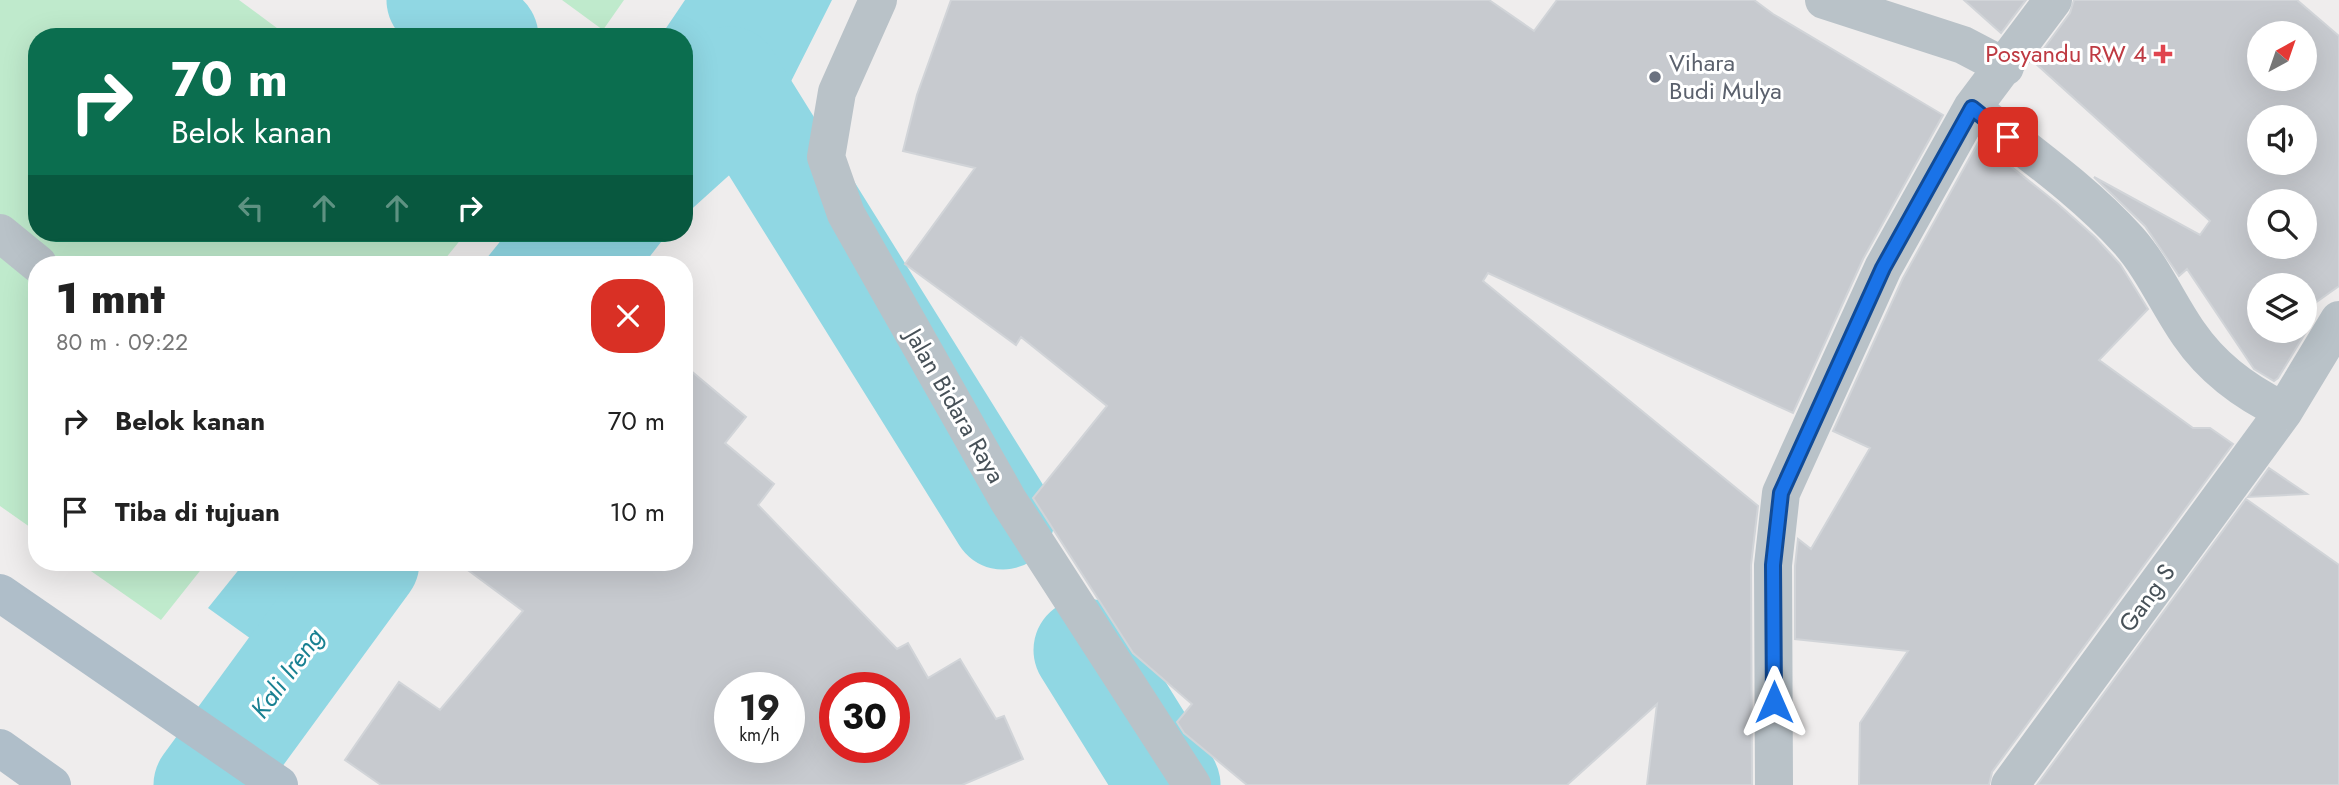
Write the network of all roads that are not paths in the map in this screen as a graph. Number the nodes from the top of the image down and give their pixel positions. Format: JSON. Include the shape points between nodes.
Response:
{"nodes":[{"id":1,"x":878,"y":0,"type":"edge"},
{"id":2,"x":1824,"y":0,"type":"edge"},
{"id":3,"x":2053,"y":0,"type":"edge"},
{"id":4,"x":2005,"y":67,"type":"junction"},
{"id":5,"x":1972,"y":108,"type":"junction"},
{"id":6,"x":0,"y":233,"type":"edge"},
{"id":7,"x":28,"y":256,"type":"edge"},
{"id":8,"x":2339,"y":320,"type":"edge"},
{"id":9,"x":2284,"y":411,"type":"junction"},
{"id":10,"x":0,"y":593,"type":"edge"},
{"id":11,"x":0,"y":748,"type":"edge"},
{"id":12,"x":275,"y":782,"type":"edge"},
{"id":13,"x":52,"y":785,"type":"edge"},
{"id":14,"x":1192,"y":785,"type":"edge"},
{"id":15,"x":1774,"y":785,"type":"edge"},
{"id":16,"x":2010,"y":785,"type":"edge"}],
"edges":[{"from":1,"to":14,"type":"street","name":"Jalan Bidara Raya","via":[[836,92],[826,157],[846,215],[1008,500]]},
{"from":2,"to":4,"type":"street","via":[[1963,46]]},
{"from":3,"to":4,"type":"street"},
{"from":4,"to":5,"type":"street"},
{"from":5,"to":9,"type":"street","via":[[2084,197],[2129,242],[2189,335],[2221,371]]},
{"from":5,"to":15,"type":"street","via":[[1883,268],[1781,493],[1773,565]]},
{"from":6,"to":7,"type":"street"},
{"from":8,"to":9,"type":"street","name":"Gang S"},
{"from":9,"to":16,"type":"street","name":"Gang S"},
{"from":10,"to":12,"type":"main road"},
{"from":11,"to":13,"type":"main road"}]}
